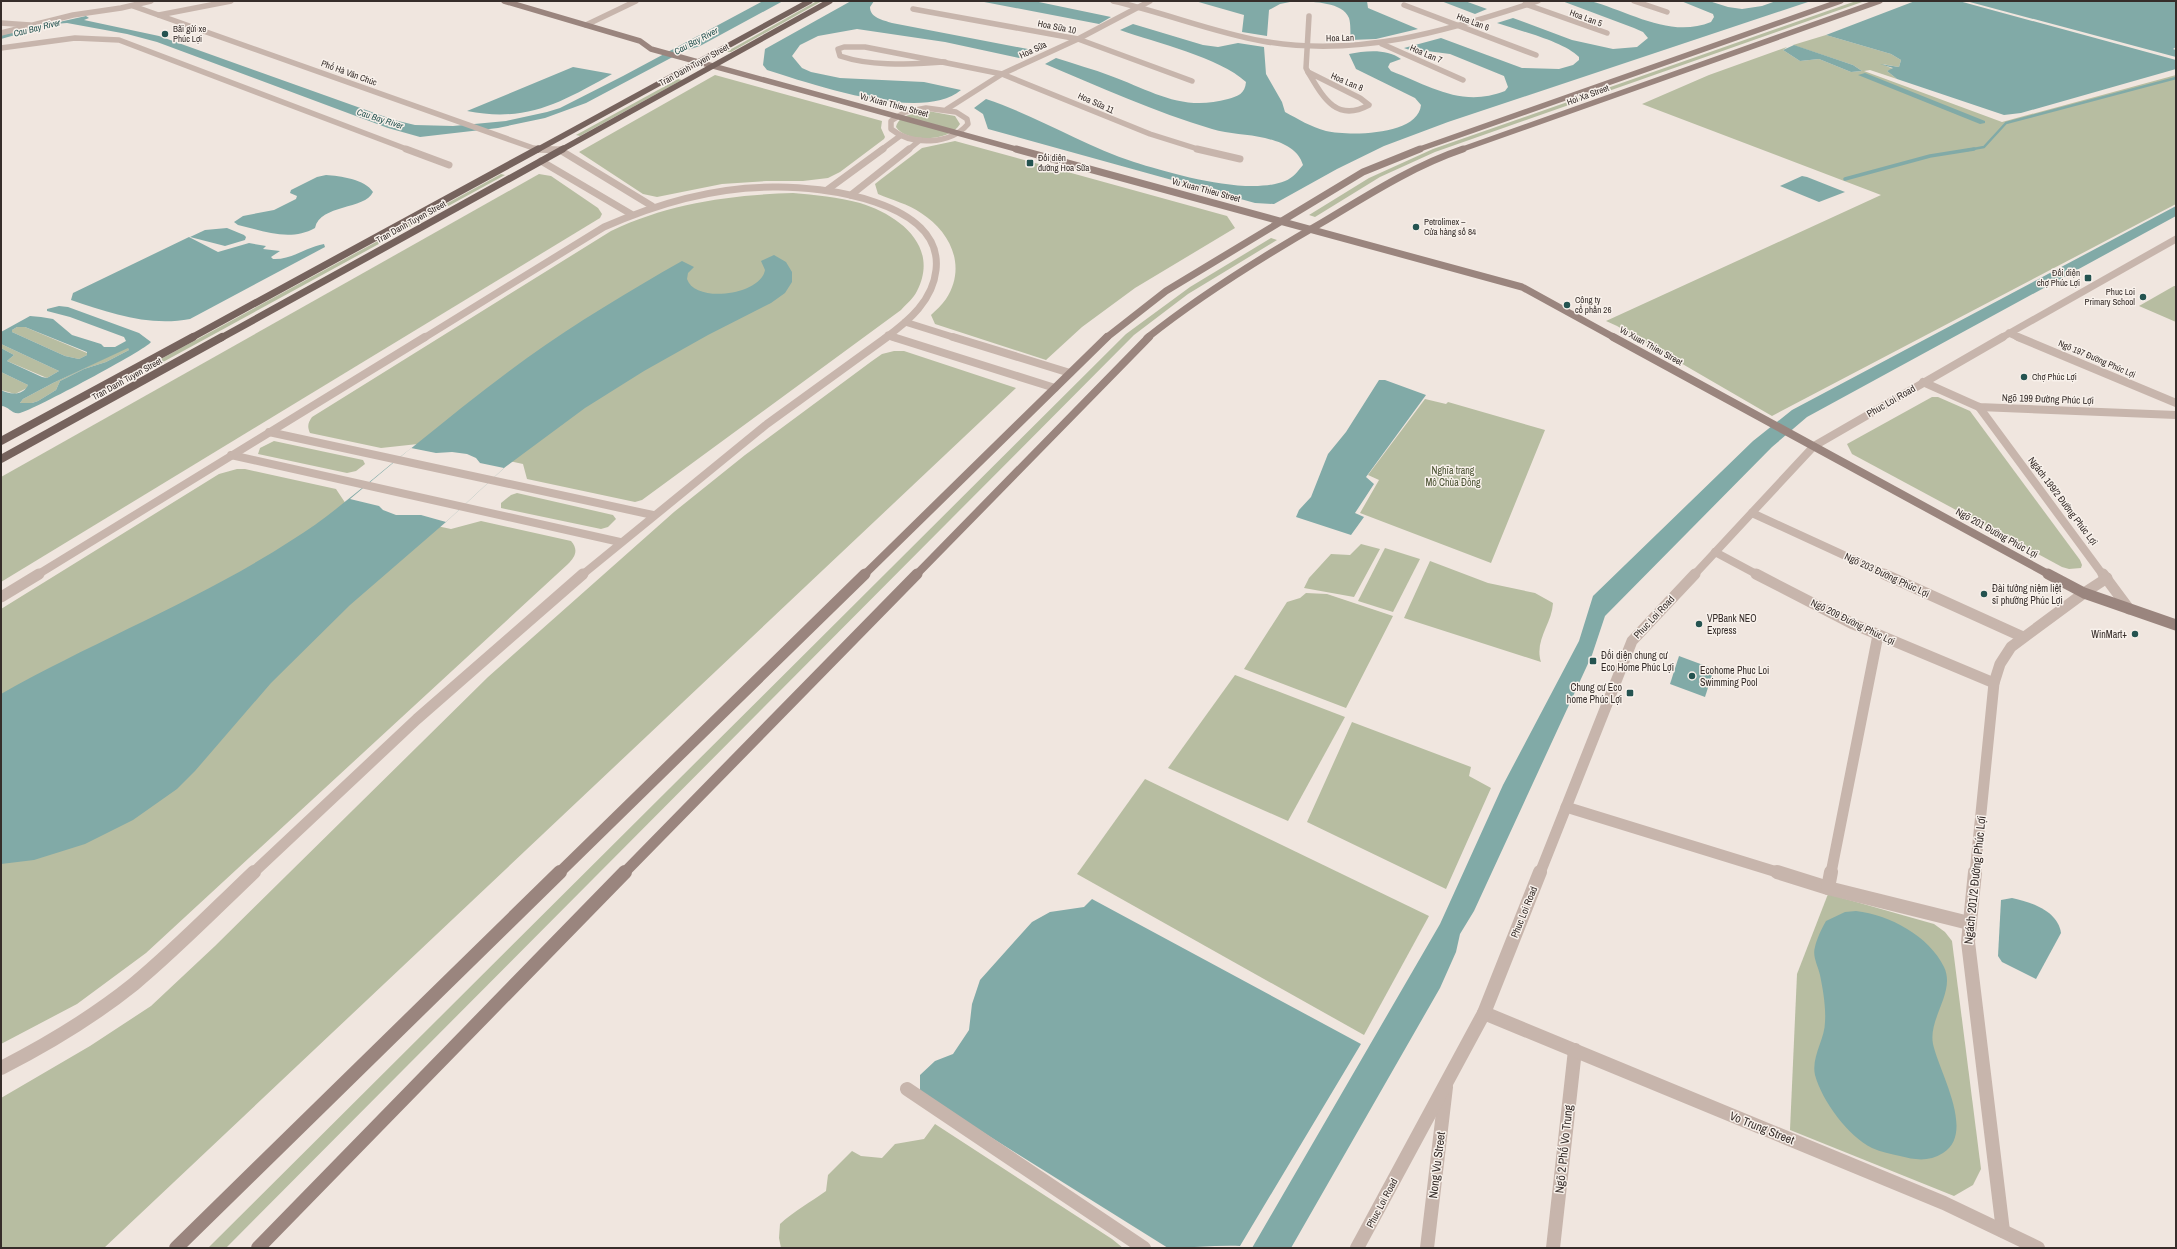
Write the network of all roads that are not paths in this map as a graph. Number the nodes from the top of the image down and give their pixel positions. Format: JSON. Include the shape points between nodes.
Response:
{"nodes":[{"id":1,"x":151,"y":1,"type":"edge"},
{"id":2,"x":231,"y":1,"type":"edge"},
{"id":3,"x":504,"y":1,"type":"edge"},
{"id":4,"x":636,"y":1,"type":"edge"},
{"id":5,"x":810,"y":1,"type":"edge"},
{"id":6,"x":830,"y":1,"type":"edge"},
{"id":7,"x":1113,"y":1,"type":"edge"},
{"id":8,"x":1150,"y":1,"type":"edge"},
{"id":9,"x":1516,"y":1,"type":"edge"},
{"id":10,"x":1538,"y":1,"type":"edge"},
{"id":11,"x":1634,"y":1,"type":"edge"},
{"id":12,"x":1841,"y":1,"type":"edge"},
{"id":13,"x":1880,"y":1,"type":"edge"},
{"id":14,"x":131,"y":3,"type":"edge"},
{"id":15,"x":1404,"y":5,"type":"dead end"},
{"id":16,"x":1527,"y":5,"type":"junction"},
{"id":17,"x":1140,"y":8,"type":"junction"},
{"id":18,"x":913,"y":9,"type":"dead end"},
{"id":19,"x":1667,"y":12,"type":"dead end"},
{"id":20,"x":159,"y":15,"type":"junction"},
{"id":21,"x":1309,"y":16,"type":"dead end"},
{"id":22,"x":1,"y":23,"type":"edge"},
{"id":23,"x":30,"y":25,"type":"junction"},
{"id":24,"x":586,"y":25,"type":"junction"},
{"id":25,"x":1461,"y":26,"type":"junction"},
{"id":26,"x":1,"y":33,"type":"edge"},
{"id":27,"x":1607,"y":33,"type":"dead end"},
{"id":28,"x":1078,"y":39,"type":"junction"},
{"id":29,"x":1382,"y":44,"type":"junction"},
{"id":30,"x":1307,"y":46,"type":"junction"},
{"id":31,"x":1,"y":48,"type":"edge"},
{"id":32,"x":1536,"y":55,"type":"dead end"},
{"id":33,"x":698,"y":62,"type":"junction"},
{"id":34,"x":945,"y":62,"type":"junction"},
{"id":35,"x":712,"y":65,"type":"junction"},
{"id":36,"x":1308,"y":72,"type":"junction"},
{"id":37,"x":1002,"y":74,"type":"junction"},
{"id":38,"x":1463,"y":80,"type":"dead end"},
{"id":39,"x":1192,"y":81,"type":"dead end"},
{"id":40,"x":948,"y":109,"type":"junction"},
{"id":41,"x":897,"y":116,"type":"junction"},
{"id":42,"x":959,"y":133,"type":"junction"},
{"id":43,"x":900,"y":136,"type":"junction"},
{"id":44,"x":920,"y":140,"type":"junction"},
{"id":45,"x":536,"y":149,"type":"junction"},
{"id":46,"x":560,"y":150,"type":"junction"},
{"id":47,"x":1240,"y":159,"type":"dead end"},
{"id":48,"x":541,"y":161,"type":"junction"},
{"id":49,"x":449,"y":165,"type":"dead end"},
{"id":50,"x":827,"y":190,"type":"junction"},
{"id":51,"x":851,"y":195,"type":"junction"},
{"id":52,"x":652,"y":206,"type":"junction"},
{"id":53,"x":631,"y":214,"type":"junction"},
{"id":54,"x":1282,"y":221,"type":"junction"},
{"id":55,"x":1311,"y":229,"type":"junction"},
{"id":56,"x":2176,"y":239,"type":"edge"},
{"id":57,"x":905,"y":322,"type":"junction"},
{"id":58,"x":2009,"y":333,"type":"junction"},
{"id":59,"x":888,"y":335,"type":"junction"},
{"id":60,"x":1070,"y":373,"type":"junction"},
{"id":61,"x":1923,"y":382,"type":"junction"},
{"id":62,"x":97,"y":388,"type":"junction"},
{"id":63,"x":1055,"y":388,"type":"junction"},
{"id":64,"x":117,"y":395,"type":"junction"},
{"id":65,"x":2176,"y":403,"type":"edge"},
{"id":66,"x":1979,"y":407,"type":"junction"},
{"id":67,"x":2176,"y":415,"type":"edge"},
{"id":68,"x":269,"y":432,"type":"junction"},
{"id":69,"x":1,"y":441,"type":"edge"},
{"id":70,"x":1814,"y":446,"type":"junction"},
{"id":71,"x":231,"y":456,"type":"junction"},
{"id":72,"x":1,"y":459,"type":"edge"},
{"id":73,"x":1752,"y":513,"type":"junction"},
{"id":74,"x":653,"y":515,"type":"junction"},
{"id":75,"x":620,"y":542,"type":"junction"},
{"id":76,"x":1715,"y":552,"type":"junction"},
{"id":77,"x":2107,"y":578,"type":"junction"},
{"id":78,"x":2084,"y":593,"type":"junction"},
{"id":79,"x":1,"y":597,"type":"edge"},
{"id":80,"x":2129,"y":609,"type":"junction"},
{"id":81,"x":2176,"y":625,"type":"edge"},
{"id":82,"x":1878,"y":635,"type":"junction"},
{"id":83,"x":2023,"y":637,"type":"junction"},
{"id":84,"x":1994,"y":683,"type":"junction"},
{"id":85,"x":1566,"y":807,"type":"junction"},
{"id":86,"x":1828,"y":888,"type":"junction"},
{"id":87,"x":1969,"y":923,"type":"junction"},
{"id":88,"x":1484,"y":1013,"type":"junction"},
{"id":89,"x":1575,"y":1050,"type":"junction"},
{"id":90,"x":1,"y":1068,"type":"edge"},
{"id":91,"x":1447,"y":1083,"type":"junction"},
{"id":92,"x":907,"y":1089,"type":"dead end"},
{"id":93,"x":2003,"y":1231,"type":"junction"},
{"id":94,"x":176,"y":1248,"type":"edge"},
{"id":95,"x":258,"y":1248,"type":"edge"},
{"id":96,"x":1144,"y":1248,"type":"edge"},
{"id":97,"x":1357,"y":1248,"type":"edge"},
{"id":98,"x":1427,"y":1248,"type":"edge"},
{"id":99,"x":1553,"y":1248,"type":"edge"},
{"id":100,"x":2038,"y":1248,"type":"edge"}],
"edges":[{"from":1,"to":14,"type":"street"},
{"from":2,"to":20,"type":"street"},
{"from":3,"to":24,"type":"main road","name":"Vu Xuan Thieu Street"},
{"from":4,"to":24,"type":"street"},
{"from":5,"to":33,"type":"main road","name":"Tran Danh Tuyen Street"},
{"from":6,"to":35,"type":"main road","name":"Tran Danh Tuyen Street"},
{"from":7,"to":17,"type":"street","name":"Hoa Lan"},
{"from":8,"to":17,"type":"street","name":"Hoa Sữa"},
{"from":9,"to":16,"type":"street","name":"Hoa Lan 5"},
{"from":10,"to":16,"type":"street","name":"Hoa Lan"},
{"from":11,"to":19,"type":"street"},
{"from":12,"to":54,"type":"main road","name":"Hoi Xa Street","via":[[1417,148],[1363,172]]},
{"from":13,"to":55,"type":"main road","name":"Hoi Xa Street","via":[[1438,158],[1387,182]]},
{"from":14,"to":20,"type":"street","name":"Phố Hà Văn Chúc"},
{"from":14,"to":23,"type":"street"},
{"from":15,"to":25,"type":"street","name":"Hoa Lan 6"},
{"from":16,"to":25,"type":"street","name":"Hoa Lan"},
{"from":16,"to":27,"type":"street","name":"Hoa Lan 5"},
{"from":17,"to":28,"type":"street","name":"Hoa Sữa"},
{"from":17,"to":30,"type":"street","name":"Hoa Lan","via":[[1236,36]]},
{"from":18,"to":28,"type":"street","name":"Hoa Sữa 10"},
{"from":20,"to":45,"type":"street","name":"Phố Hà Văn Chúc"},
{"from":21,"to":30,"type":"street","name":"Hoa Lan 8"},
{"from":22,"to":23,"type":"street"},
{"from":23,"to":26,"type":"street"},
{"from":24,"to":33,"type":"main road","name":"Vu Xuan Thieu Street"},
{"from":25,"to":29,"type":"street","name":"Hoa Lan"},
{"from":25,"to":32,"type":"street","name":"Hoa Lan 6"},
{"from":28,"to":37,"type":"street","name":"Hoa Sữa"},
{"from":28,"to":39,"type":"street","name":"Hoa Sữa 10"},
{"from":29,"to":30,"type":"street","name":"Hoa Lan"},
{"from":29,"to":38,"type":"street","name":"Hoa Lan 7"},
{"from":30,"to":36,"type":"street","name":"Hoa Lan 8"},
{"from":31,"to":49,"type":"street","via":[[46,40],[84,37],[119,40]]},
{"from":33,"to":35,"type":"main road","name":"Vu Xuan Thieu Street"},
{"from":33,"to":45,"type":"main road","name":"Tran Danh Tuyen Street"},
{"from":34,"to":34,"type":"street","name":"Hoa Sữa 11","via":[[865,47],[838,49],[840,56],[856,60],[888,63]]},
{"from":34,"to":37,"type":"street","name":"Hoa Sữa 11"},
{"from":35,"to":41,"type":"main road","name":"Vu Xuan Thieu Street"},
{"from":35,"to":46,"type":"main road","name":"Tran Danh Tuyen Street"},
{"from":36,"to":36,"type":"street","name":"Hoa Lan 8","via":[[1364,98],[1369,105],[1346,111],[1331,107]]},
{"from":37,"to":40,"type":"street","name":"Hoa Sữa"},
{"from":37,"to":47,"type":"street","name":"Hoa Sữa 11","via":[[1150,134]]},
{"from":40,"to":41,"type":"street","via":[[926,108]]},
{"from":40,"to":42,"type":"street","via":[[967,119],[968,124]]},
{"from":41,"to":42,"type":"main road","name":"Vu Xuan Thieu Street"},
{"from":41,"to":43,"type":"street","via":[[890,129]]},
{"from":42,"to":44,"type":"street","via":[[940,139]]},
{"from":42,"to":54,"type":"main road","name":"Vu Xuan Thieu Street"},
{"from":43,"to":44,"type":"street"},
{"from":43,"to":50,"type":"street"},
{"from":44,"to":51,"type":"street"},
{"from":45,"to":46,"type":"street","name":"Phố Hà Văn Chúc"},
{"from":45,"to":48,"type":"street"},
{"from":45,"to":62,"type":"main road","name":"Tran Danh Tuyen Street"},
{"from":46,"to":48,"type":"main road","name":"Tran Danh Tuyen Street"},
{"from":46,"to":52,"type":"street"},
{"from":48,"to":53,"type":"street"},
{"from":48,"to":64,"type":"main road","name":"Tran Danh Tuyen Street"},
{"from":50,"to":51,"type":"street"},
{"from":50,"to":52,"type":"street","via":[[790,187],[734,189]]},
{"from":51,"to":57,"type":"street","via":[[889,207],[908,218],[923,230],[932,245],[937,260],[936,277],[929,295]]},
{"from":52,"to":53,"type":"street"},
{"from":53,"to":68,"type":"street","via":[[604,227]]},
{"from":54,"to":55,"type":"main road","name":"Vu Xuan Thieu Street"},
{"from":54,"to":60,"type":"main road","name":"Hoi Xa Street","via":[[1141,307]]},
{"from":55,"to":70,"type":"main road","name":"Vu Xuan Thieu Street","via":[[1522,287]]},
{"from":55,"to":95,"type":"main road","name":"Hoi Xa Street","via":[[1208,292],[1147,338]]},
{"from":56,"to":58,"type":"street","name":"Phuc Loi Road"},
{"from":57,"to":59,"type":"street"},
{"from":57,"to":60,"type":"street"},
{"from":58,"to":61,"type":"street","name":"Phuc Loi Road"},
{"from":58,"to":65,"type":"street","name":"Ngõ 197 Đường Phúc Lợi"},
{"from":59,"to":63,"type":"street"},
{"from":59,"to":74,"type":"street","via":[[781,413]]},
{"from":60,"to":63,"type":"main road","name":"Hoi Xa Street"},
{"from":61,"to":66,"type":"street","name":"Ngõ 199 Đường Phúc Lợi"},
{"from":61,"to":70,"type":"street","name":"Phuc Loi Road"},
{"from":62,"to":64,"type":"main road"},
{"from":62,"to":69,"type":"main road","name":"Tran Danh Tuyen Street"},
{"from":63,"to":94,"type":"main road","name":"Hoi Xa Street"},
{"from":64,"to":72,"type":"main road","name":"Tran Danh Tuyen Street"},
{"from":66,"to":67,"type":"street","name":"Ngõ 199 Đường Phúc Lợi"},
{"from":66,"to":77,"type":"street","name":"Ngách 199/2 Đường Phúc Lợi"},
{"from":68,"to":71,"type":"street"},
{"from":68,"to":74,"type":"street"},
{"from":70,"to":73,"type":"street","name":"Phuc Loi Road"},
{"from":70,"to":78,"type":"main road","name":"Ngõ 201 Đường Phúc Lợi"},
{"from":71,"to":75,"type":"street"},
{"from":71,"to":79,"type":"street"},
{"from":73,"to":76,"type":"street","name":"Phuc Loi Road"},
{"from":73,"to":83,"type":"street","name":"Ngõ 203 Đường Phúc Lợi"},
{"from":74,"to":75,"type":"street"},
{"from":75,"to":90,"type":"street","via":[[445,692],[147,973],[85,1019]]},
{"from":76,"to":82,"type":"street","name":"Ngõ 209 Đường Phúc Lợi"},
{"from":76,"to":85,"type":"street","name":"Phuc Loi Road","via":[[1632,641]]},
{"from":77,"to":78,"type":"street","name":"Ngách 201/2 Đường Phúc Lợi"},
{"from":77,"to":80,"type":"street","name":"Ngách 199/2 Đường Phúc Lợi"},
{"from":78,"to":80,"type":"main road","name":"Ngõ 201 Đường Phúc Lợi"},
{"from":78,"to":83,"type":"street","name":"Ngách 201/2 Đường Phúc Lợi"},
{"from":80,"to":81,"type":"main road","name":"Ngõ 201 Đường Phúc Lợi"},
{"from":82,"to":84,"type":"street","name":"Ngõ 209 Đường Phúc Lợi"},
{"from":82,"to":86,"type":"street"},
{"from":83,"to":84,"type":"street","name":"Ngách 201/2 Đường Phúc Lợi","via":[[2007,652]]},
{"from":84,"to":87,"type":"street","name":"Ngách 201/2 Đường Phúc Lợi"},
{"from":85,"to":86,"type":"street"},
{"from":85,"to":88,"type":"street","name":"Phuc Loi Road"},
{"from":86,"to":87,"type":"street"},
{"from":87,"to":93,"type":"street","name":"Ngách 201/2 Đường Phúc Lợi","via":[[1968,954]]},
{"from":88,"to":89,"type":"street","name":"Vo Trung Street"},
{"from":88,"to":91,"type":"street","name":"Phuc Loi Road"},
{"from":89,"to":93,"type":"street","name":"Vo Trung Street","via":[[1944,1203]]},
{"from":89,"to":99,"type":"street","name":"Ngõ 2 Phố Vo Trung"},
{"from":91,"to":97,"type":"street","name":"Phuc Loi Road"},
{"from":91,"to":98,"type":"street","name":"Nong Vu Street"},
{"from":92,"to":96,"type":"street"},
{"from":93,"to":100,"type":"street","name":"Vo Trung Street"}]}
